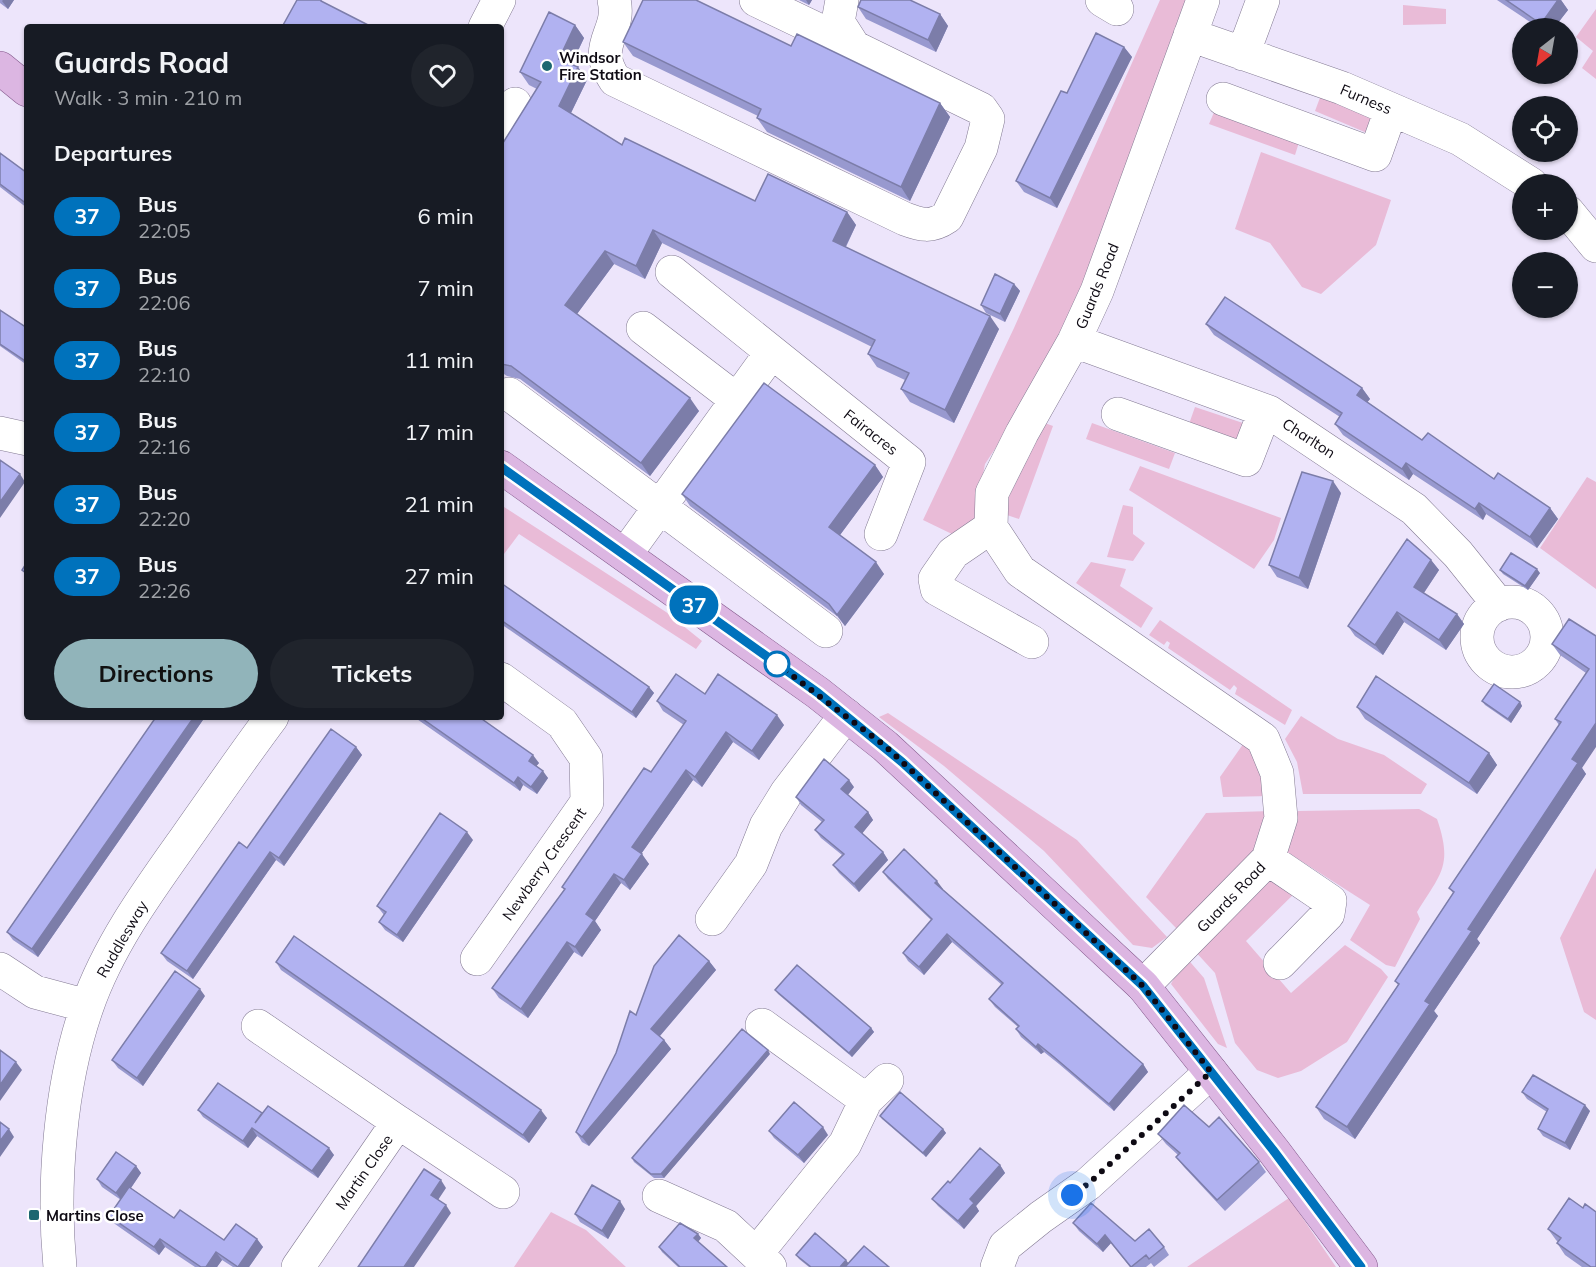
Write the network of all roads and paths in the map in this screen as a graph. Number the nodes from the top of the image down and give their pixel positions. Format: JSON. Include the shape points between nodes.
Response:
{"nodes":[{"id":1,"x":499,"y":0,"type":"edge"},
{"id":2,"x":614,"y":0,"type":"edge"},
{"id":3,"x":756,"y":0,"type":"edge"},
{"id":4,"x":842,"y":0,"type":"edge"},
{"id":5,"x":1203,"y":0,"type":"edge"},
{"id":6,"x":1263,"y":0,"type":"edge"},
{"id":7,"x":487,"y":24,"type":"edge"},
{"id":8,"x":1190,"y":35,"type":"junction"},
{"id":9,"x":854,"y":46,"type":"junction"},
{"id":10,"x":1243,"y":54,"type":"junction"},
{"id":11,"x":0,"y":68,"type":"edge"},
{"id":12,"x":24,"y":88,"type":"edge"},
{"id":13,"x":1223,"y":99,"type":"dead end"},
{"id":14,"x":1391,"y":110,"type":"junction"},
{"id":15,"x":1515,"y":174,"type":"edge"},
{"id":16,"x":1578,"y":224,"type":"edge"},
{"id":17,"x":1596,"y":246,"type":"edge"},
{"id":18,"x":672,"y":272,"type":"dead end"},
{"id":19,"x":643,"y":328,"type":"dead end"},
{"id":20,"x":1074,"y":341,"type":"junction"},
{"id":21,"x":771,"y":354,"type":"junction"},
{"id":22,"x":509,"y":394,"type":"dead end"},
{"id":23,"x":737,"y":400,"type":"junction"},
{"id":24,"x":1265,"y":411,"type":"junction"},
{"id":25,"x":1118,"y":414,"type":"dead end"},
{"id":26,"x":0,"y":433,"type":"edge"},
{"id":27,"x":24,"y":438,"type":"edge"},
{"id":28,"x":504,"y":469,"type":"edge"},
{"id":29,"x":660,"y":507,"type":"junction"},
{"id":30,"x":991,"y":527,"type":"junction"},
{"id":31,"x":881,"y":534,"type":"dead end"},
{"id":32,"x":625,"y":555,"type":"junction"},
{"id":33,"x":1499,"y":604,"type":"dead end"},
{"id":34,"x":826,"y":631,"type":"dead end"},
{"id":35,"x":1032,"y":642,"type":"dead end"},
{"id":36,"x":504,"y":681,"type":"edge"},
{"id":37,"x":846,"y":715,"type":"junction"},
{"id":38,"x":270,"y":720,"type":"edge"},
{"id":39,"x":1268,"y":859,"type":"junction"},
{"id":40,"x":712,"y":919,"type":"dead end"},
{"id":41,"x":479,"y":943,"type":"dead end"},
{"id":42,"x":1280,"y":963,"type":"dead end"},
{"id":43,"x":0,"y":969,"type":"edge"},
{"id":44,"x":1143,"y":986,"type":"junction"},
{"id":45,"x":87,"y":1006,"type":"junction"},
{"id":46,"x":762,"y":1025,"type":"dead end"},
{"id":47,"x":267,"y":1041,"type":"dead end"},
{"id":48,"x":1211,"y":1072,"type":"junction"},
{"id":49,"x":398,"y":1122,"type":"junction"},
{"id":50,"x":503,"y":1192,"type":"dead end"},
{"id":51,"x":659,"y":1196,"type":"dead end"},
{"id":52,"x":763,"y":1260,"type":"edge"},
{"id":53,"x":60,"y":1267,"type":"edge"},
{"id":54,"x":298,"y":1267,"type":"edge"},
{"id":55,"x":997,"y":1267,"type":"edge"},
{"id":56,"x":1361,"y":1267,"type":"edge"}],
"edges":[{"from":1,"to":7,"type":"street"},
{"from":2,"to":9,"type":"street","via":[[604,53],[606,67],[615,80],[905,219],[936,225],[947,217],[981,148],[988,119],[981,109]]},
{"from":3,"to":9,"type":"street"},
{"from":4,"to":9,"type":"street","via":[[838,22]]},
{"from":5,"to":8,"type":"street","name":"Guards Road"},
{"from":6,"to":10,"type":"street"},
{"from":8,"to":10,"type":"street","name":"Furness"},
{"from":8,"to":20,"type":"street","name":"Guards Road","via":[[1097,291]]},
{"from":10,"to":14,"type":"street","name":"Furness","via":[[1342,88]]},
{"from":11,"to":12,"type":"main road"},
{"from":13,"to":14,"type":"street","via":[[1375,155]]},
{"from":14,"to":15,"type":"street","name":"Furness","via":[[1460,139]]},
{"from":16,"to":17,"type":"street"},
{"from":18,"to":21,"type":"street","name":"Fairacres"},
{"from":19,"to":23,"type":"street"},
{"from":20,"to":24,"type":"street","name":"Charlton"},
{"from":20,"to":30,"type":"street","name":"Guards Road","via":[[993,494]]},
{"from":21,"to":23,"type":"street"},
{"from":21,"to":31,"type":"street","name":"Fairacres","via":[[909,462]]},
{"from":22,"to":29,"type":"street"},
{"from":23,"to":29,"type":"street"},
{"from":24,"to":25,"type":"street","via":[[1246,460]]},
{"from":24,"to":33,"type":"street","name":"Charlton","via":[[1414,509]]},
{"from":26,"to":27,"type":"street"},
{"from":28,"to":32,"type":"main road"},
{"from":29,"to":32,"type":"street"},
{"from":29,"to":34,"type":"street"},
{"from":30,"to":35,"type":"street","via":[[953,553],[935,579],[937,589]]},
{"from":30,"to":39,"type":"street","name":"Guards Road","via":[[1020,571],[1263,739],[1277,773],[1281,818]]},
{"from":32,"to":37,"type":"main road"},
{"from":36,"to":41,"type":"street","name":"Newberry Crescent","via":[[562,723],[586,758],[587,802]]},
{"from":37,"to":40,"type":"street","via":[[787,792],[765,826],[751,864]]},
{"from":37,"to":44,"type":"main road","via":[[885,746]]},
{"from":38,"to":45,"type":"street","name":"Ruddlesway","via":[[160,874],[110,954]]},
{"from":39,"to":42,"type":"street","via":[[1330,901],[1328,914]]},
{"from":39,"to":44,"type":"street","name":"Guards Road"},
{"from":43,"to":45,"type":"street","via":[[35,992]]},
{"from":44,"to":48,"type":"main road"},
{"from":45,"to":53,"type":"street","name":"Ruddlesway","via":[[72,1059],[59,1158],[56,1220]]},
{"from":46,"to":52,"type":"street","via":[[876,1090],[845,1144]]},
{"from":47,"to":49,"type":"street"},
{"from":48,"to":55,"type":"street","via":[[1088,1184],[1005,1246]]},
{"from":48,"to":56,"type":"main road"},
{"from":49,"to":50,"type":"street","name":"Martin Close"},
{"from":49,"to":54,"type":"street","name":"Martin Close"},
{"from":51,"to":52,"type":"street","via":[[726,1226]]}]}
